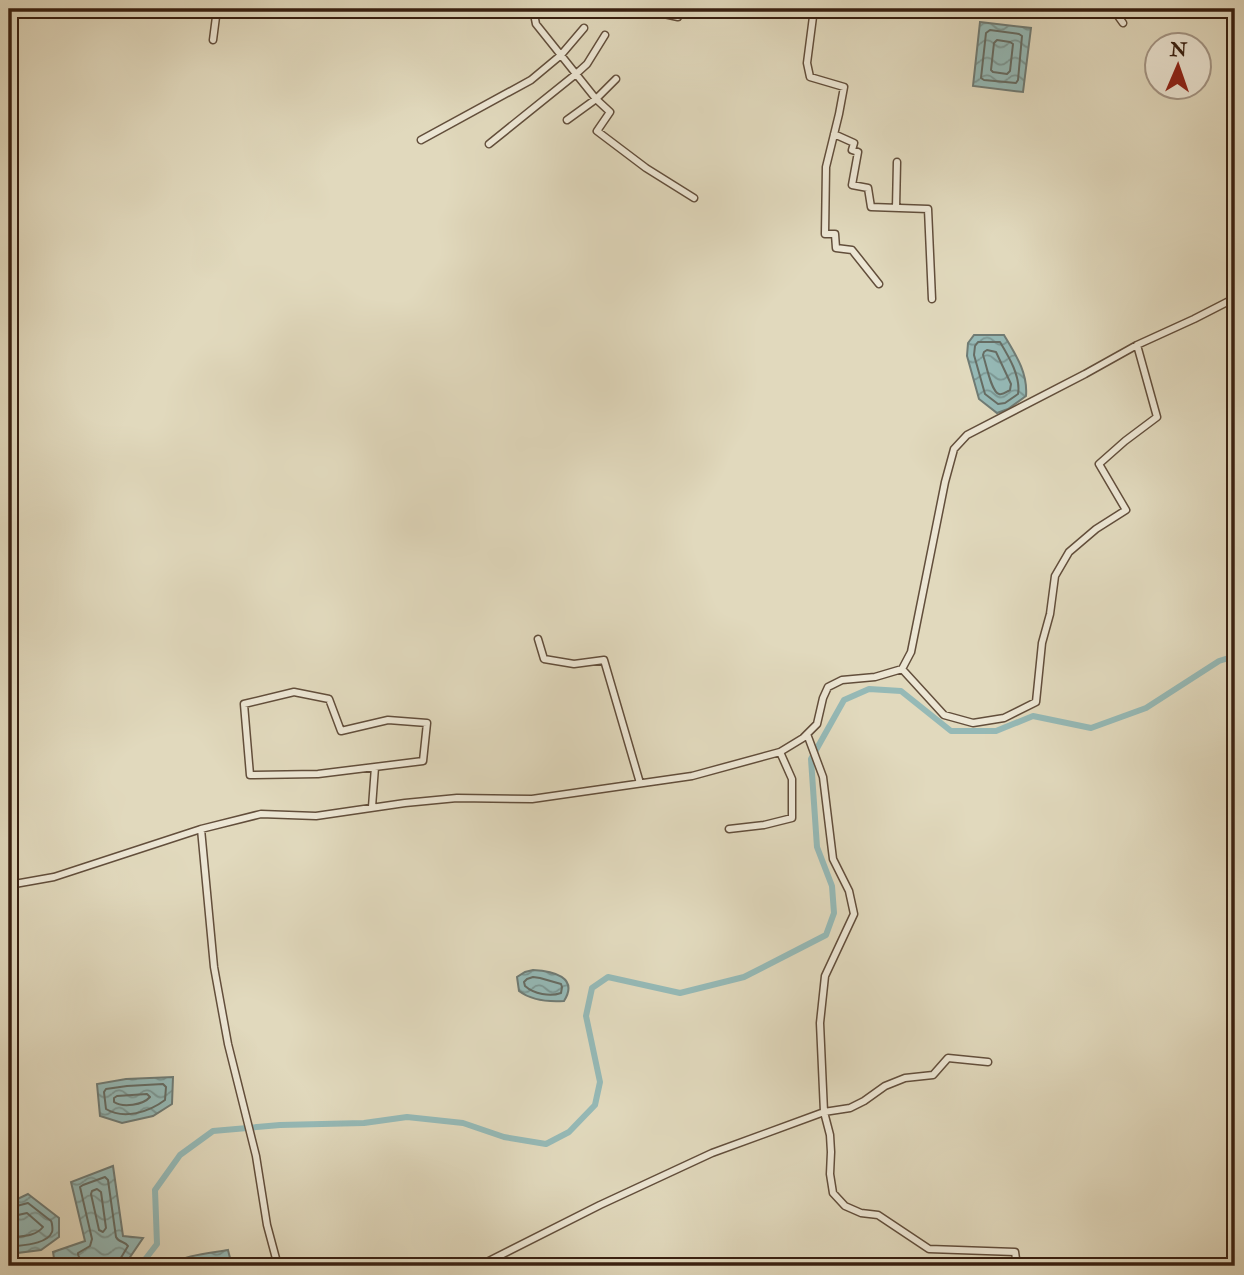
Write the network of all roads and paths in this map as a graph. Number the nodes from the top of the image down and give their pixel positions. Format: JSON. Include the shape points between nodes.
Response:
{"nodes":[{"id":1,"x":218,"y":9,"type":"edge"},
{"id":2,"x":533,"y":9,"type":"edge"},
{"id":3,"x":641,"y":9,"type":"edge"},
{"id":4,"x":682,"y":9,"type":"edge"},
{"id":5,"x":814,"y":9,"type":"edge"},
{"id":6,"x":1113,"y":9,"type":"edge"},
{"id":7,"x":1123,"y":23,"type":"dead end"},
{"id":8,"x":584,"y":28,"type":"dead end"},
{"id":9,"x":605,"y":35,"type":"dead end"},
{"id":10,"x":213,"y":40,"type":"dead end"},
{"id":11,"x":561,"y":55,"type":"junction"},
{"id":12,"x":576,"y":74,"type":"junction"},
{"id":13,"x":616,"y":79,"type":"dead end"},
{"id":14,"x":596,"y":99,"type":"junction"},
{"id":15,"x":568,"y":120,"type":"dead end"},
{"id":16,"x":834,"y":134,"type":"junction"},
{"id":17,"x":421,"y":140,"type":"dead end"},
{"id":18,"x":489,"y":144,"type":"dead end"},
{"id":19,"x":897,"y":162,"type":"dead end"},
{"id":20,"x":694,"y":198,"type":"dead end"},
{"id":21,"x":896,"y":208,"type":"junction"},
{"id":22,"x":879,"y":285,"type":"dead end"},
{"id":23,"x":1235,"y":298,"type":"edge"},
{"id":24,"x":932,"y":299,"type":"dead end"},
{"id":25,"x":1137,"y":345,"type":"junction"},
{"id":26,"x":538,"y":639,"type":"dead end"},
{"id":27,"x":902,"y":670,"type":"junction"},
{"id":28,"x":807,"y":736,"type":"junction"},
{"id":29,"x":780,"y":752,"type":"junction"},
{"id":30,"x":375,"y":767,"type":"junction"},
{"id":31,"x":640,"y":783,"type":"junction"},
{"id":32,"x":372,"y":807,"type":"junction"},
{"id":33,"x":201,"y":829,"type":"junction"},
{"id":34,"x":729,"y":829,"type":"dead end"},
{"id":35,"x":9,"y":886,"type":"edge"},
{"id":36,"x":988,"y":1062,"type":"dead end"},
{"id":37,"x":824,"y":1112,"type":"junction"},
{"id":38,"x":278,"y":1266,"type":"edge"},
{"id":39,"x":479,"y":1266,"type":"edge"},
{"id":40,"x":1017,"y":1266,"type":"edge"}],
"edges":[{"from":1,"to":10,"type":"street"},
{"from":2,"to":11,"type":"street","via":[[537,24]]},
{"from":3,"to":4,"type":"street","via":[[678,17]]},
{"from":5,"to":16,"type":"street","via":[[807,63],[810,77],[844,87]]},
{"from":6,"to":7,"type":"street"},
{"from":8,"to":11,"type":"street"},
{"from":9,"to":12,"type":"street"},
{"from":11,"to":12,"type":"street"},
{"from":11,"to":17,"type":"street","via":[[531,80]]},
{"from":12,"to":14,"type":"street"},
{"from":12,"to":18,"type":"street"},
{"from":13,"to":14,"type":"street"},
{"from":14,"to":15,"type":"street"},
{"from":14,"to":20,"type":"street","via":[[610,113],[597,131]]},
{"from":16,"to":21,"type":"street","via":[[854,143],[852,150],[858,152],[852,185],[868,188],[871,207]]},
{"from":16,"to":22,"type":"street","via":[[826,167],[825,234],[835,234],[836,248],[852,250]]},
{"from":19,"to":21,"type":"street"},
{"from":21,"to":24,"type":"street","via":[[928,209]]},
{"from":23,"to":25,"type":"street"},
{"from":25,"to":27,"type":"street","via":[[967,435],[954,449],[911,652]]},
{"from":25,"to":27,"type":"street","via":[[1157,417],[1099,464],[1126,509],[1069,552],[1055,576],[1036,702],[1004,718],[973,723],[944,715]]},
{"from":26,"to":31,"type":"street","via":[[544,659],[574,664],[604,660]]},
{"from":27,"to":28,"type":"street","via":[[842,680],[828,687],[817,724]]},
{"from":28,"to":29,"type":"street"},
{"from":28,"to":37,"type":"street","via":[[822,777],[834,859],[854,914],[825,976],[820,1023]]},
{"from":29,"to":31,"type":"street","via":[[692,776]]},
{"from":29,"to":34,"type":"street","via":[[792,779],[792,818]]},
{"from":30,"to":30,"type":"street","via":[[423,761],[427,723],[388,720],[341,731],[329,699],[295,692],[244,704],[250,775]]},
{"from":30,"to":32,"type":"street"},
{"from":31,"to":32,"type":"street","via":[[532,799],[457,798]]},
{"from":32,"to":33,"type":"street","via":[[316,816],[261,814]]},
{"from":33,"to":35,"type":"street","via":[[54,877]]},
{"from":33,"to":38,"type":"street","via":[[214,967]]},
{"from":36,"to":37,"type":"street","via":[[948,1058],[933,1075],[905,1079],[850,1108]]},
{"from":37,"to":39,"type":"street","via":[[712,1153]]},
{"from":37,"to":40,"type":"street","via":[[833,1193],[845,1206],[878,1215],[929,1250],[1015,1252]]}]}
